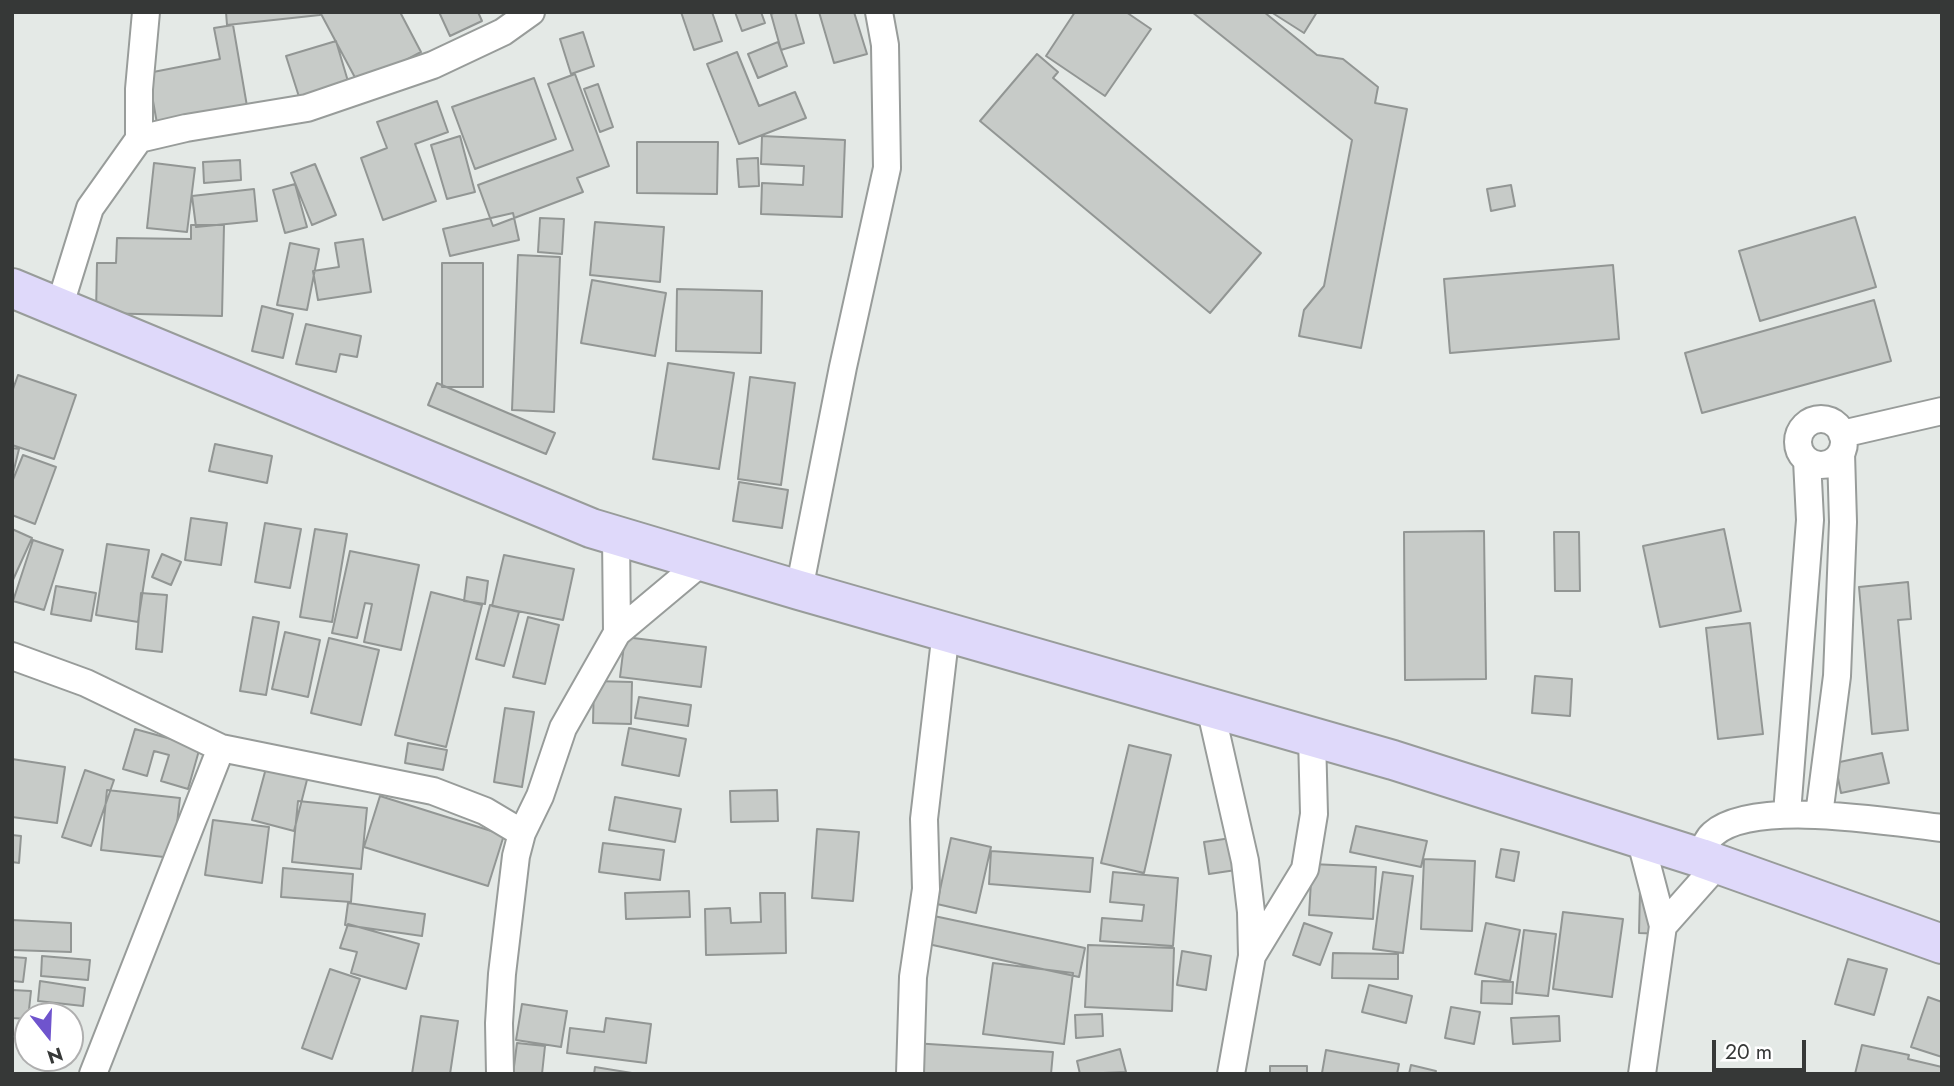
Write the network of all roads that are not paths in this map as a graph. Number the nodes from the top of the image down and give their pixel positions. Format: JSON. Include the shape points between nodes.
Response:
{"nodes":[{"id":1,"x":146,"y":12,"type":"edge"},
{"id":2,"x":531,"y":12,"type":"edge"},
{"id":3,"x":879,"y":12,"type":"edge"},
{"id":4,"x":139,"y":139,"type":"junction"},
{"id":5,"x":12,"y":288,"type":"edge"},
{"id":6,"x":59,"y":308,"type":"junction"},
{"id":7,"x":1942,"y":411,"type":"edge"},
{"id":8,"x":1842,"y":444,"type":"junction"},
{"id":9,"x":1807,"y":460,"type":"junction"},
{"id":10,"x":616,"y":535,"type":"junction"},
{"id":11,"x":703,"y":561,"type":"junction"},
{"id":12,"x":799,"y":590,"type":"junction"},
{"id":13,"x":946,"y":631,"type":"junction"},
{"id":14,"x":617,"y":633,"type":"junction"},
{"id":15,"x":12,"y":656,"type":"edge"},
{"id":16,"x":1210,"y":707,"type":"junction"},
{"id":17,"x":1312,"y":737,"type":"junction"},
{"id":18,"x":221,"y":748,"type":"junction"},
{"id":19,"x":1787,"y":813,"type":"junction"},
{"id":20,"x":1819,"y":815,"type":"junction"},
{"id":21,"x":1942,"y":828,"type":"edge"},
{"id":22,"x":522,"y":833,"type":"junction"},
{"id":23,"x":1640,"y":838,"type":"junction"},
{"id":24,"x":1710,"y":861,"type":"junction"},
{"id":25,"x":1663,"y":926,"type":"junction"},
{"id":26,"x":1942,"y":944,"type":"edge"},
{"id":27,"x":1252,"y":956,"type":"junction"},
{"id":28,"x":93,"y":1074,"type":"edge"},
{"id":29,"x":500,"y":1074,"type":"edge"},
{"id":30,"x":910,"y":1074,"type":"edge"},
{"id":31,"x":1231,"y":1074,"type":"edge"},
{"id":32,"x":1642,"y":1074,"type":"edge"}],
"edges":[{"from":1,"to":4,"type":"street"},
{"from":2,"to":4,"type":"street","via":[[503,32],[433,65],[307,108]]},
{"from":3,"to":12,"type":"street","via":[[885,45],[887,168]]},
{"from":4,"to":6,"type":"street","via":[[90,208]]},
{"from":5,"to":6,"type":"main road"},
{"from":6,"to":10,"type":"main road"},
{"from":7,"to":8,"type":"street"},
{"from":8,"to":9,"type":"street","via":[[1834,461],[1815,465]]},
{"from":8,"to":9,"type":"street","via":[[1837,426],[1820,419],[1804,427],[1798,444]]},
{"from":8,"to":20,"type":"street","via":[[1837,677]]},
{"from":9,"to":19,"type":"street","via":[[1810,520]]},
{"from":10,"to":11,"type":"main road"},
{"from":10,"to":14,"type":"street"},
{"from":11,"to":12,"type":"main road"},
{"from":11,"to":14,"type":"street"},
{"from":12,"to":13,"type":"main road"},
{"from":13,"to":16,"type":"main road"},
{"from":13,"to":30,"type":"street","via":[[924,819],[926,889],[913,977]]},
{"from":14,"to":22,"type":"street","via":[[563,728]]},
{"from":15,"to":18,"type":"street","via":[[86,684]]},
{"from":16,"to":17,"type":"main road"},
{"from":16,"to":27,"type":"street","via":[[1245,861]]},
{"from":17,"to":23,"type":"main road"},
{"from":17,"to":27,"type":"street","via":[[1314,814],[1305,869]]},
{"from":18,"to":22,"type":"street","via":[[433,791],[485,811]]},
{"from":18,"to":28,"type":"street"},
{"from":19,"to":20,"type":"street"},
{"from":19,"to":24,"type":"street","via":[[1740,821],[1713,834],[1703,849]]},
{"from":20,"to":21,"type":"street"},
{"from":22,"to":29,"type":"street","via":[[502,974]]},
{"from":23,"to":24,"type":"main road"},
{"from":23,"to":25,"type":"street"},
{"from":24,"to":25,"type":"street"},
{"from":24,"to":26,"type":"main road"},
{"from":25,"to":32,"type":"street"},
{"from":27,"to":31,"type":"street"}]}
